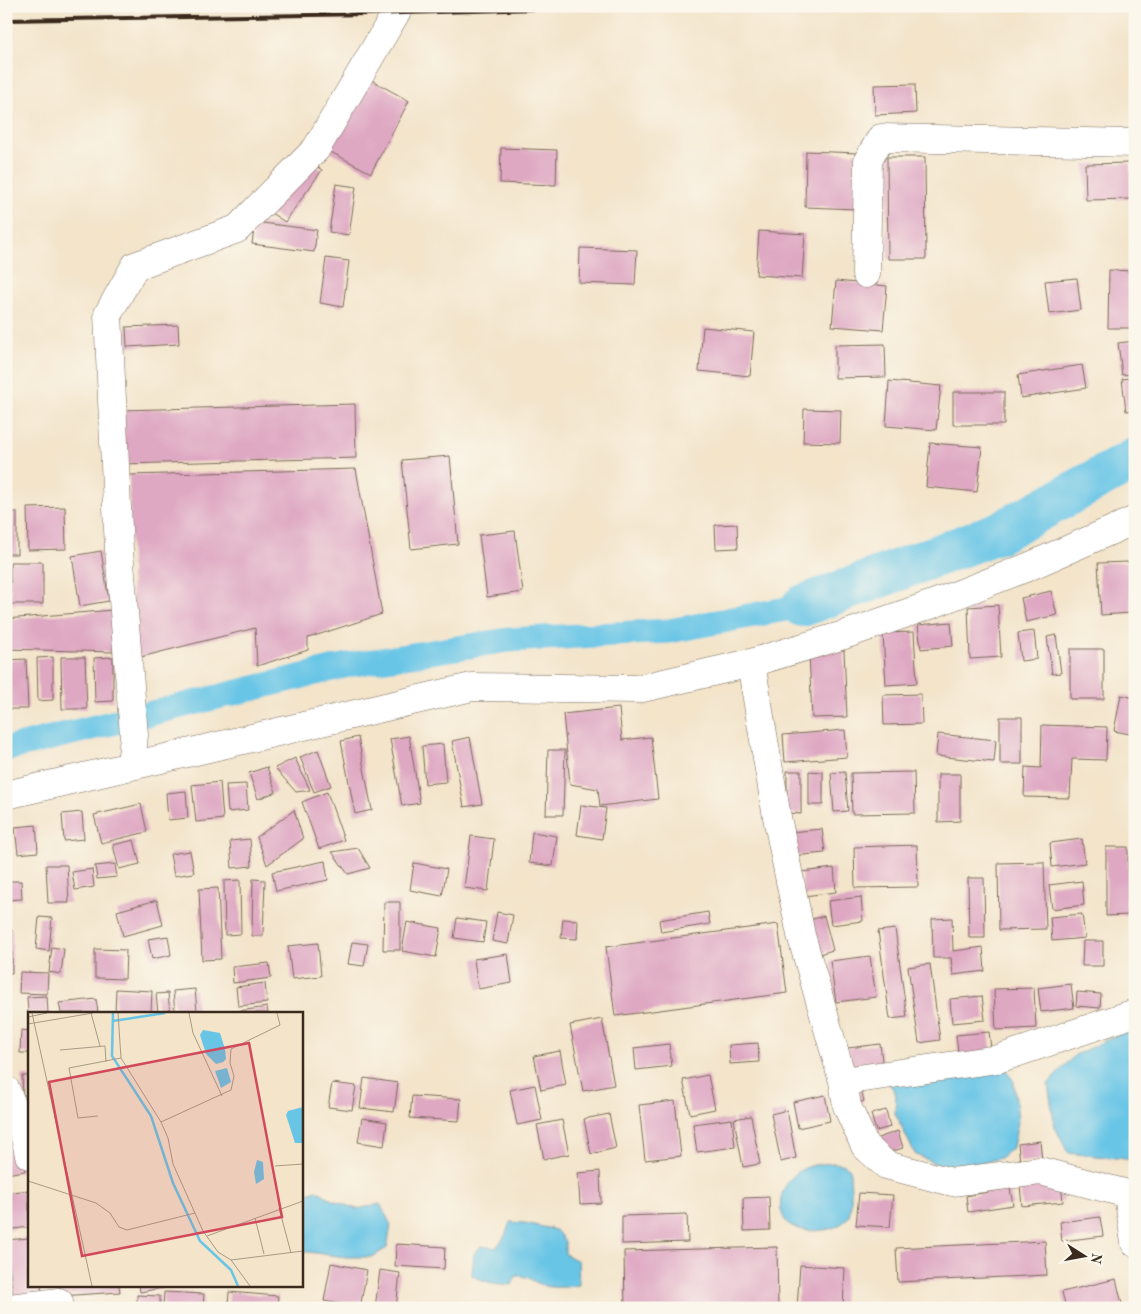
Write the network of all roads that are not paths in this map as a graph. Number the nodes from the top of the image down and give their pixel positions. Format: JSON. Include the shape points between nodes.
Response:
{"nodes":[{"id":1,"x":400,"y":6,"type":"edge"},
{"id":2,"x":1135,"y":143,"type":"edge"},
{"id":3,"x":866,"y":274,"type":"dead end"},
{"id":4,"x":1135,"y":520,"type":"edge"},
{"id":5,"x":751,"y":663,"type":"junction"},
{"id":6,"x":131,"y":766,"type":"junction"},
{"id":7,"x":6,"y":795,"type":"edge"},
{"id":8,"x":1135,"y":1014,"type":"edge"},
{"id":9,"x":843,"y":1081,"type":"junction"},
{"id":10,"x":6,"y":1090,"type":"edge"},
{"id":11,"x":20,"y":1144,"type":"edge"},
{"id":12,"x":1135,"y":1243,"type":"edge"},
{"id":13,"x":58,"y":1298,"type":"edge"},
{"id":14,"x":10,"y":1308,"type":"edge"}],
"edges":[{"from":1,"to":6,"type":"street","via":[[316,149],[237,230],[135,266],[108,314],[119,550],[133,704]]},
{"from":2,"to":3,"type":"street","via":[[880,138],[868,160]]},
{"from":4,"to":5,"type":"street","via":[[933,604]]},
{"from":5,"to":6,"type":"street","via":[[638,689],[472,687]]},
{"from":5,"to":9,"type":"street","via":[[777,817],[802,935]]},
{"from":6,"to":7,"type":"street"},
{"from":8,"to":9,"type":"street","via":[[998,1059]]},
{"from":9,"to":12,"type":"street","via":[[848,1106],[865,1146],[886,1165],[952,1182],[1040,1171],[1128,1194]]},
{"from":10,"to":11,"type":"street"},
{"from":13,"to":14,"type":"street"}]}
